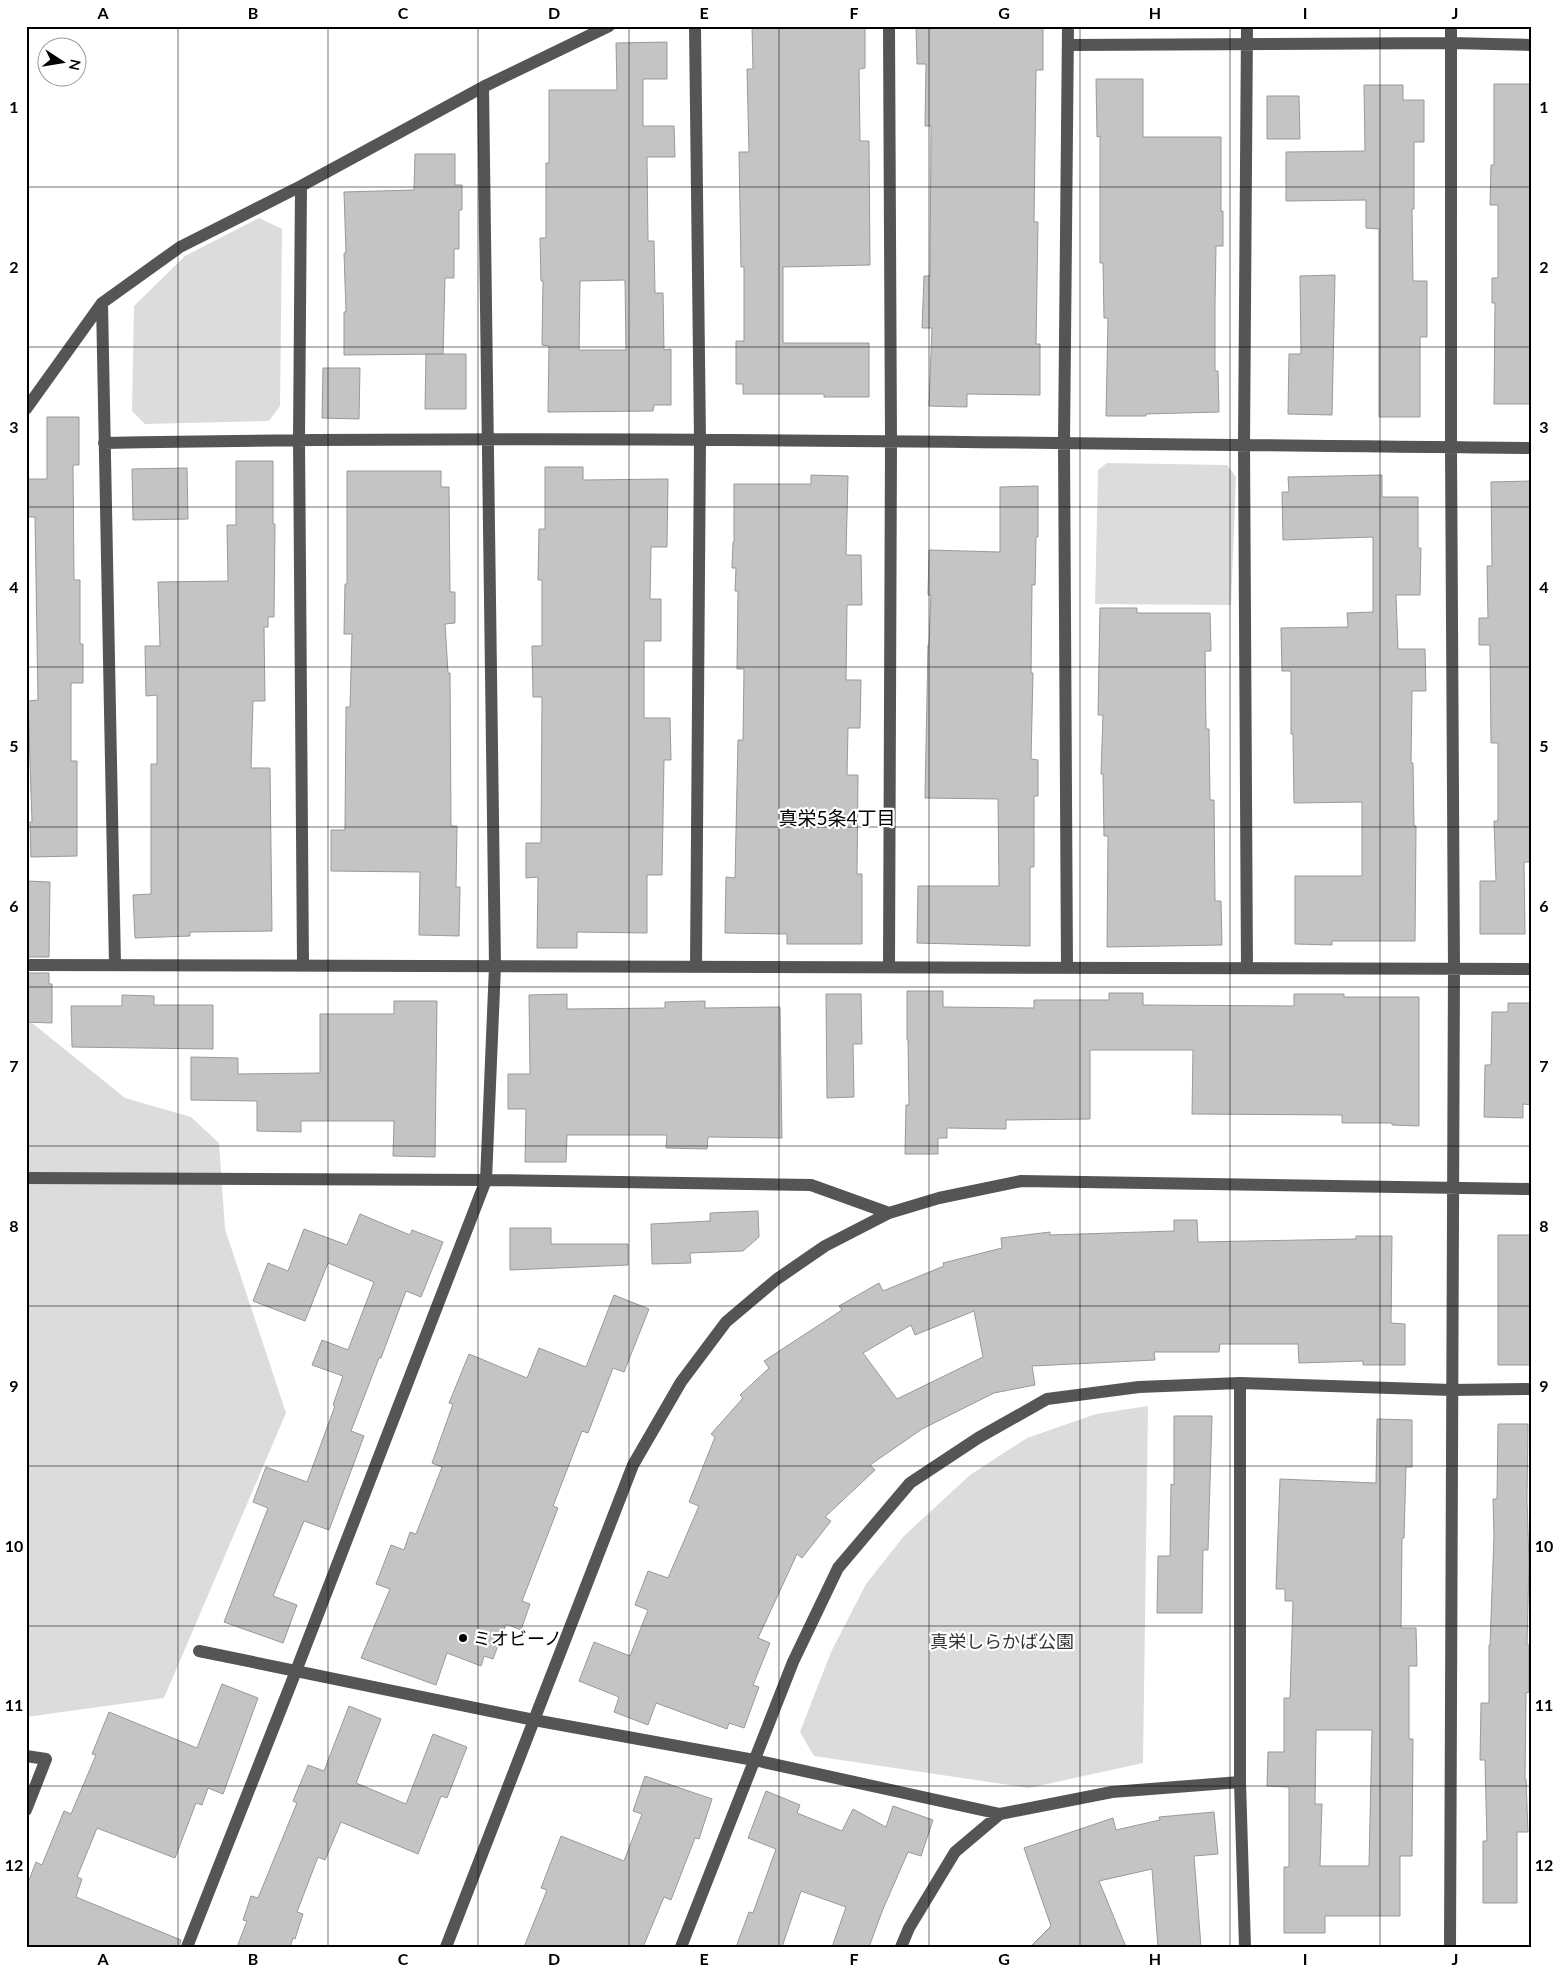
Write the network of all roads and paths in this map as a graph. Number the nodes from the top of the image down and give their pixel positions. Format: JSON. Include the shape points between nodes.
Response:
{"nodes":[{"id":1,"x":609,"y":26,"type":"edge"},
{"id":2,"x":695,"y":26,"type":"edge"},
{"id":3,"x":889,"y":26,"type":"edge"},
{"id":4,"x":1068,"y":26,"type":"edge"},
{"id":5,"x":1247,"y":26,"type":"edge"},
{"id":6,"x":1451,"y":26,"type":"edge"},
{"id":7,"x":1451,"y":43,"type":"junction"},
{"id":8,"x":1068,"y":45,"type":"junction"},
{"id":9,"x":1247,"y":45,"type":"junction"},
{"id":10,"x":1532,"y":45,"type":"edge"},
{"id":11,"x":483,"y":87,"type":"junction"},
{"id":12,"x":301,"y":186,"type":"junction"},
{"id":13,"x":102,"y":303,"type":"junction"},
{"id":14,"x":26,"y":408,"type":"edge"},
{"id":15,"x":487,"y":438,"type":"junction"},
{"id":16,"x":299,"y":439,"type":"junction"},
{"id":17,"x":700,"y":440,"type":"junction"},
{"id":18,"x":104,"y":442,"type":"junction"},
{"id":19,"x":891,"y":442,"type":"junction"},
{"id":20,"x":1064,"y":444,"type":"junction"},
{"id":21,"x":1244,"y":445,"type":"junction"},
{"id":22,"x":1451,"y":447,"type":"junction"},
{"id":23,"x":1532,"y":448,"type":"edge"},
{"id":24,"x":26,"y":964,"type":"edge"},
{"id":25,"x":115,"y":965,"type":"junction"},
{"id":26,"x":303,"y":965,"type":"junction"},
{"id":27,"x":495,"y":966,"type":"junction"},
{"id":28,"x":696,"y":967,"type":"junction"},
{"id":29,"x":889,"y":967,"type":"junction"},
{"id":30,"x":1067,"y":968,"type":"junction"},
{"id":31,"x":1247,"y":968,"type":"junction"},
{"id":32,"x":1454,"y":969,"type":"junction"},
{"id":33,"x":1532,"y":969,"type":"edge"},
{"id":34,"x":26,"y":1178,"type":"edge"},
{"id":35,"x":486,"y":1180,"type":"junction"},
{"id":36,"x":1453,"y":1188,"type":"junction"},
{"id":37,"x":1532,"y":1188,"type":"edge"},
{"id":38,"x":889,"y":1213,"type":"junction"},
{"id":39,"x":1240,"y":1383,"type":"junction"},
{"id":40,"x":1532,"y":1388,"type":"edge"},
{"id":41,"x":1451,"y":1390,"type":"junction"},
{"id":42,"x":200,"y":1651,"type":"dead end"},
{"id":43,"x":296,"y":1671,"type":"junction"},
{"id":44,"x":534,"y":1720,"type":"junction"},
{"id":45,"x":26,"y":1756,"type":"edge"},
{"id":46,"x":754,"y":1760,"type":"junction"},
{"id":47,"x":1240,"y":1782,"type":"junction"},
{"id":48,"x":26,"y":1810,"type":"edge"},
{"id":49,"x":1000,"y":1814,"type":"junction"},
{"id":50,"x":187,"y":1947,"type":"edge"},
{"id":51,"x":446,"y":1947,"type":"edge"},
{"id":52,"x":681,"y":1947,"type":"edge"},
{"id":53,"x":901,"y":1947,"type":"edge"},
{"id":54,"x":1245,"y":1947,"type":"edge"},
{"id":55,"x":1450,"y":1947,"type":"edge"}],
"edges":[{"from":1,"to":11,"type":"street"},
{"from":2,"to":17,"type":"street"},
{"from":3,"to":19,"type":"street"},
{"from":4,"to":8,"type":"street"},
{"from":5,"to":9,"type":"street"},
{"from":6,"to":7,"type":"street"},
{"from":7,"to":9,"type":"street"},
{"from":7,"to":10,"type":"street"},
{"from":7,"to":22,"type":"street"},
{"from":8,"to":9,"type":"street"},
{"from":8,"to":20,"type":"street"},
{"from":9,"to":21,"type":"street"},
{"from":11,"to":12,"type":"street"},
{"from":11,"to":15,"type":"street"},
{"from":12,"to":13,"type":"street","via":[[180,247]]},
{"from":12,"to":16,"type":"street"},
{"from":13,"to":14,"type":"street"},
{"from":13,"to":18,"type":"street"},
{"from":15,"to":16,"type":"street"},
{"from":15,"to":17,"type":"street"},
{"from":15,"to":27,"type":"street"},
{"from":16,"to":18,"type":"street"},
{"from":16,"to":26,"type":"street"},
{"from":17,"to":19,"type":"street"},
{"from":17,"to":28,"type":"street"},
{"from":18,"to":25,"type":"street"},
{"from":19,"to":20,"type":"street"},
{"from":19,"to":29,"type":"street"},
{"from":20,"to":21,"type":"street"},
{"from":20,"to":30,"type":"street"},
{"from":21,"to":22,"type":"street"},
{"from":21,"to":31,"type":"street"},
{"from":22,"to":23,"type":"street"},
{"from":22,"to":32,"type":"street"},
{"from":24,"to":25,"type":"street"},
{"from":25,"to":26,"type":"street"},
{"from":26,"to":27,"type":"street"},
{"from":27,"to":28,"type":"street"},
{"from":27,"to":35,"type":"street"},
{"from":28,"to":29,"type":"street"},
{"from":29,"to":30,"type":"street"},
{"from":30,"to":31,"type":"street"},
{"from":31,"to":32,"type":"street"},
{"from":32,"to":33,"type":"street"},
{"from":32,"to":36,"type":"street"},
{"from":34,"to":35,"type":"street"},
{"from":35,"to":38,"type":"street","via":[[812,1185]]},
{"from":35,"to":43,"type":"street"},
{"from":36,"to":37,"type":"street"},
{"from":36,"to":38,"type":"street","via":[[1022,1181],[939,1198]]},
{"from":36,"to":41,"type":"street"},
{"from":38,"to":44,"type":"street","via":[[825,1246],[777,1279],[726,1322],[682,1382],[633,1465]]},
{"from":39,"to":41,"type":"street"},
{"from":39,"to":46,"type":"street","via":[[1139,1387],[1047,1400],[978,1438],[910,1483],[838,1568],[793,1662]]},
{"from":39,"to":47,"type":"street"},
{"from":40,"to":41,"type":"street"},
{"from":41,"to":55,"type":"street"},
{"from":42,"to":43,"type":"street"},
{"from":43,"to":44,"type":"street"},
{"from":43,"to":50,"type":"street"},
{"from":44,"to":46,"type":"street"},
{"from":44,"to":51,"type":"street"},
{"from":45,"to":48,"type":"street","via":[[46,1759]]},
{"from":46,"to":49,"type":"street"},
{"from":46,"to":52,"type":"street"},
{"from":47,"to":49,"type":"street","via":[[1112,1792]]},
{"from":47,"to":54,"type":"street"},
{"from":49,"to":53,"type":"street","via":[[955,1852]]}]}
